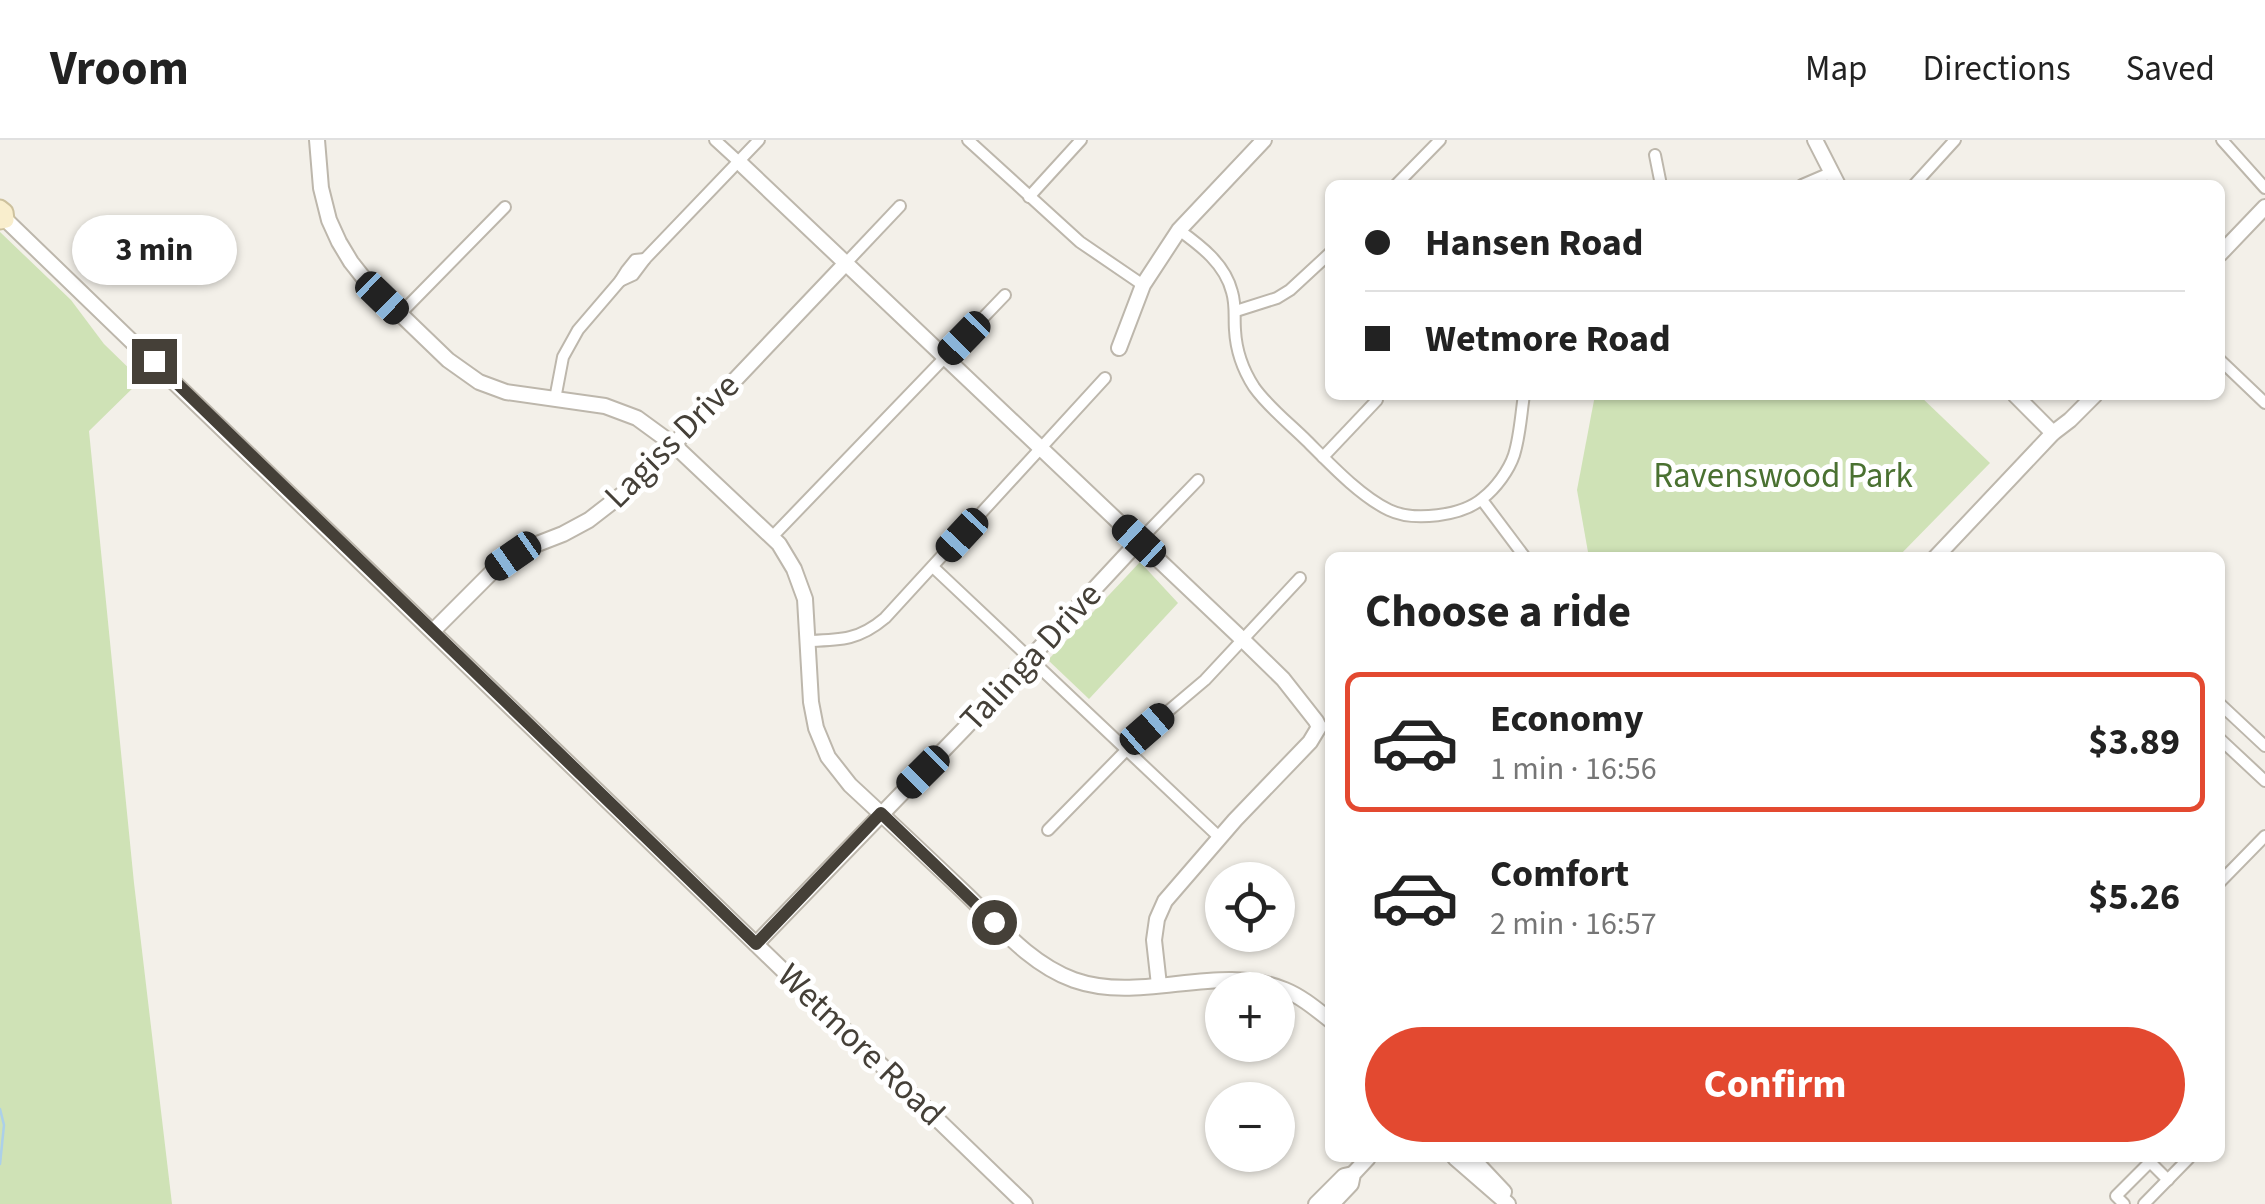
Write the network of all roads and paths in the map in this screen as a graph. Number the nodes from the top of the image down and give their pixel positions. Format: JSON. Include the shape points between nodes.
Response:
{"nodes":[{"id":1,"x":317,"y":140,"type":"edge"},
{"id":2,"x":715,"y":140,"type":"edge"},
{"id":3,"x":759,"y":140,"type":"edge"},
{"id":4,"x":968,"y":140,"type":"edge"},
{"id":5,"x":1081,"y":140,"type":"edge"},
{"id":6,"x":1264,"y":140,"type":"edge"},
{"id":7,"x":1440,"y":140,"type":"edge"},
{"id":8,"x":1815,"y":140,"type":"edge"},
{"id":9,"x":1954,"y":140,"type":"edge"},
{"id":10,"x":2222,"y":140,"type":"edge"},
{"id":11,"x":1655,"y":154,"type":"dead end"},
{"id":12,"x":738,"y":162,"type":"junction"},
{"id":13,"x":1834,"y":179,"type":"edge"},
{"id":14,"x":1401,"y":180,"type":"edge"},
{"id":15,"x":1660,"y":180,"type":"edge"},
{"id":16,"x":1918,"y":180,"type":"edge"},
{"id":17,"x":2265,"y":188,"type":"edge"},
{"id":18,"x":1029,"y":197,"type":"junction"},
{"id":19,"x":900,"y":206,"type":"dead end"},
{"id":20,"x":505,"y":207,"type":"dead end"},
{"id":21,"x":2265,"y":208,"type":"edge"},
{"id":22,"x":2,"y":216,"type":"edge"},
{"id":23,"x":2265,"y":220,"type":"edge"},
{"id":24,"x":1179,"y":230,"type":"junction"},
{"id":25,"x":2225,"y":249,"type":"edge"},
{"id":26,"x":1325,"y":257,"type":"edge"},
{"id":27,"x":2225,"y":262,"type":"edge"},
{"id":28,"x":846,"y":263,"type":"junction"},
{"id":29,"x":1143,"y":285,"type":"junction"},
{"id":30,"x":1005,"y":295,"type":"dead end"},
{"id":31,"x":1236,"y":311,"type":"junction"},
{"id":32,"x":400,"y":314,"type":"junction"},
{"id":33,"x":1119,"y":348,"type":"dead end"},
{"id":34,"x":944,"y":359,"type":"junction"},
{"id":35,"x":2225,"y":365,"type":"edge"},
{"id":36,"x":1105,"y":378,"type":"dead end"},
{"id":37,"x":555,"y":399,"type":"junction"},
{"id":38,"x":1377,"y":400,"type":"dead end"},
{"id":39,"x":1523,"y":400,"type":"edge"},
{"id":40,"x":2020,"y":400,"type":"edge"},
{"id":41,"x":2077,"y":400,"type":"edge"},
{"id":42,"x":2090,"y":400,"type":"edge"},
{"id":43,"x":2265,"y":404,"type":"edge"},
{"id":44,"x":2053,"y":433,"type":"junction"},
{"id":45,"x":674,"y":445,"type":"junction"},
{"id":46,"x":1040,"y":447,"type":"junction"},
{"id":47,"x":1322,"y":456,"type":"junction"},
{"id":48,"x":1198,"y":480,"type":"dead end"},
{"id":49,"x":1482,"y":500,"type":"junction"},
{"id":50,"x":772,"y":537,"type":"junction"},
{"id":51,"x":1139,"y":541,"type":"junction"},
{"id":52,"x":1521,"y":552,"type":"edge"},
{"id":53,"x":1940,"y":552,"type":"edge"},
{"id":54,"x":933,"y":567,"type":"junction"},
{"id":55,"x":1300,"y":578,"type":"dead end"},
{"id":56,"x":433,"y":632,"type":"junction"},
{"id":57,"x":1242,"y":639,"type":"junction"},
{"id":58,"x":808,"y":642,"type":"junction"},
{"id":59,"x":1030,"y":658,"type":"junction"},
{"id":60,"x":2225,"y":709,"type":"edge"},
{"id":61,"x":1325,"y":724,"type":"edge"},
{"id":62,"x":1325,"y":728,"type":"edge"},
{"id":63,"x":2225,"y":744,"type":"edge"},
{"id":64,"x":2265,"y":746,"type":"edge"},
{"id":65,"x":1127,"y":750,"type":"junction"},
{"id":66,"x":2248,"y":765,"type":"junction"},
{"id":67,"x":2265,"y":780,"type":"edge"},
{"id":68,"x":881,"y":813,"type":"junction"},
{"id":69,"x":1048,"y":830,"type":"dead end"},
{"id":70,"x":2265,"y":836,"type":"edge"},
{"id":71,"x":1219,"y":837,"type":"junction"},
{"id":72,"x":2225,"y":877,"type":"edge"},
{"id":73,"x":756,"y":944,"type":"junction"},
{"id":74,"x":1159,"y":985,"type":"junction"},
{"id":75,"x":1307,"y":1002,"type":"junction"},
{"id":76,"x":1325,"y":1016,"type":"edge"},
{"id":77,"x":1325,"y":1025,"type":"edge"},
{"id":78,"x":1364,"y":1162,"type":"edge"},
{"id":79,"x":1460,"y":1162,"type":"edge"},
{"id":80,"x":1475,"y":1162,"type":"edge"},
{"id":81,"x":2185,"y":1162,"type":"edge"},
{"id":82,"x":1353,"y":1174,"type":"junction"},
{"id":83,"x":2168,"y":1180,"type":"junction"},
{"id":84,"x":1025,"y":1204,"type":"edge"},
{"id":85,"x":1316,"y":1204,"type":"edge"},
{"id":86,"x":1332,"y":1204,"type":"edge"},
{"id":87,"x":1511,"y":1204,"type":"edge"},
{"id":88,"x":2124,"y":1204,"type":"edge"},
{"id":89,"x":2144,"y":1204,"type":"edge"}],
"edges":[{"from":1,"to":32,"type":"street","via":[[320,188],[339,242]]},
{"from":2,"to":12,"type":"street"},
{"from":3,"to":12,"type":"street"},
{"from":4,"to":18,"type":"street"},
{"from":5,"to":18,"type":"street"},
{"from":6,"to":24,"type":"street"},
{"from":7,"to":14,"type":"street"},
{"from":8,"to":13,"type":"street"},
{"from":9,"to":16,"type":"street"},
{"from":10,"to":17,"type":"street"},
{"from":11,"to":15,"type":"street"},
{"from":12,"to":28,"type":"street"},
{"from":12,"to":37,"type":"street","via":[[645,258],[635,260],[582,324],[561,365]]},
{"from":18,"to":29,"type":"street"},
{"from":19,"to":28,"type":"street"},
{"from":20,"to":32,"type":"street"},
{"from":21,"to":25,"type":"street"},
{"from":22,"to":56,"type":"street","name":"Wetmore Road"},
{"from":23,"to":27,"type":"street"},
{"from":24,"to":29,"type":"street"},
{"from":24,"to":31,"type":"street","via":[[1218,264]]},
{"from":26,"to":31,"type":"street","via":[[1277,298]]},
{"from":28,"to":34,"type":"street"},
{"from":28,"to":45,"type":"street","name":"Lagiss Drive"},
{"from":29,"to":33,"type":"street"},
{"from":30,"to":34,"type":"street"},
{"from":31,"to":47,"type":"street","via":[[1238,350],[1256,389]]},
{"from":32,"to":37,"type":"street","via":[[479,382]]},
{"from":34,"to":46,"type":"street"},
{"from":34,"to":50,"type":"street"},
{"from":35,"to":43,"type":"street"},
{"from":36,"to":46,"type":"street"},
{"from":37,"to":45,"type":"street","via":[[621,411]]},
{"from":38,"to":47,"type":"street"},
{"from":39,"to":49,"type":"street","via":[[1514,456]]},
{"from":40,"to":44,"type":"street"},
{"from":41,"to":44,"type":"street"},
{"from":42,"to":44,"type":"street"},
{"from":44,"to":53,"type":"street"},
{"from":45,"to":50,"type":"street"},
{"from":45,"to":56,"type":"street","name":"Lagiss Drive","via":[[596,515],[497,568]]},
{"from":46,"to":51,"type":"street"},
{"from":46,"to":54,"type":"street"},
{"from":47,"to":49,"type":"street","via":[[1390,511],[1443,516]]},
{"from":48,"to":51,"type":"street"},
{"from":49,"to":52,"type":"street"},
{"from":50,"to":58,"type":"street","via":[[800,583]]},
{"from":51,"to":57,"type":"street"},
{"from":51,"to":59,"type":"street","name":"Talinga Drive"},
{"from":54,"to":58,"type":"street","via":[[868,632]]},
{"from":54,"to":59,"type":"street"},
{"from":55,"to":57,"type":"street"},
{"from":56,"to":73,"type":"street","name":"Wetmore Road"},
{"from":57,"to":61,"type":"street"},
{"from":57,"to":65,"type":"street"},
{"from":58,"to":68,"type":"street","via":[[811,702],[824,750]]},
{"from":59,"to":65,"type":"street"},
{"from":59,"to":68,"type":"street","name":"Talinga Drive"},
{"from":60,"to":64,"type":"street"},
{"from":62,"to":71,"type":"street"},
{"from":63,"to":66,"type":"street"},
{"from":64,"to":66,"type":"street"},
{"from":65,"to":69,"type":"street"},
{"from":65,"to":71,"type":"street"},
{"from":66,"to":67,"type":"street"},
{"from":68,"to":73,"type":"street","name":"Talinga Drive"},
{"from":68,"to":74,"type":"street","via":[[1043,965],[1102,987]]},
{"from":70,"to":72,"type":"street"},
{"from":71,"to":74,"type":"street","via":[[1160,909],[1154,940]]},
{"from":73,"to":84,"type":"street","name":"Wetmore Road"},
{"from":74,"to":75,"type":"street","via":[[1246,982]]},
{"from":75,"to":76,"type":"street"},
{"from":75,"to":77,"type":"street"},
{"from":78,"to":82,"type":"street"},
{"from":79,"to":87,"type":"street"},
{"from":80,"to":87,"type":"street"},
{"from":81,"to":83,"type":"street"},
{"from":82,"to":85,"type":"street"},
{"from":82,"to":86,"type":"street"},
{"from":83,"to":88,"type":"street","via":[[2150,1162],[2116,1196]]},
{"from":83,"to":89,"type":"street"}]}
